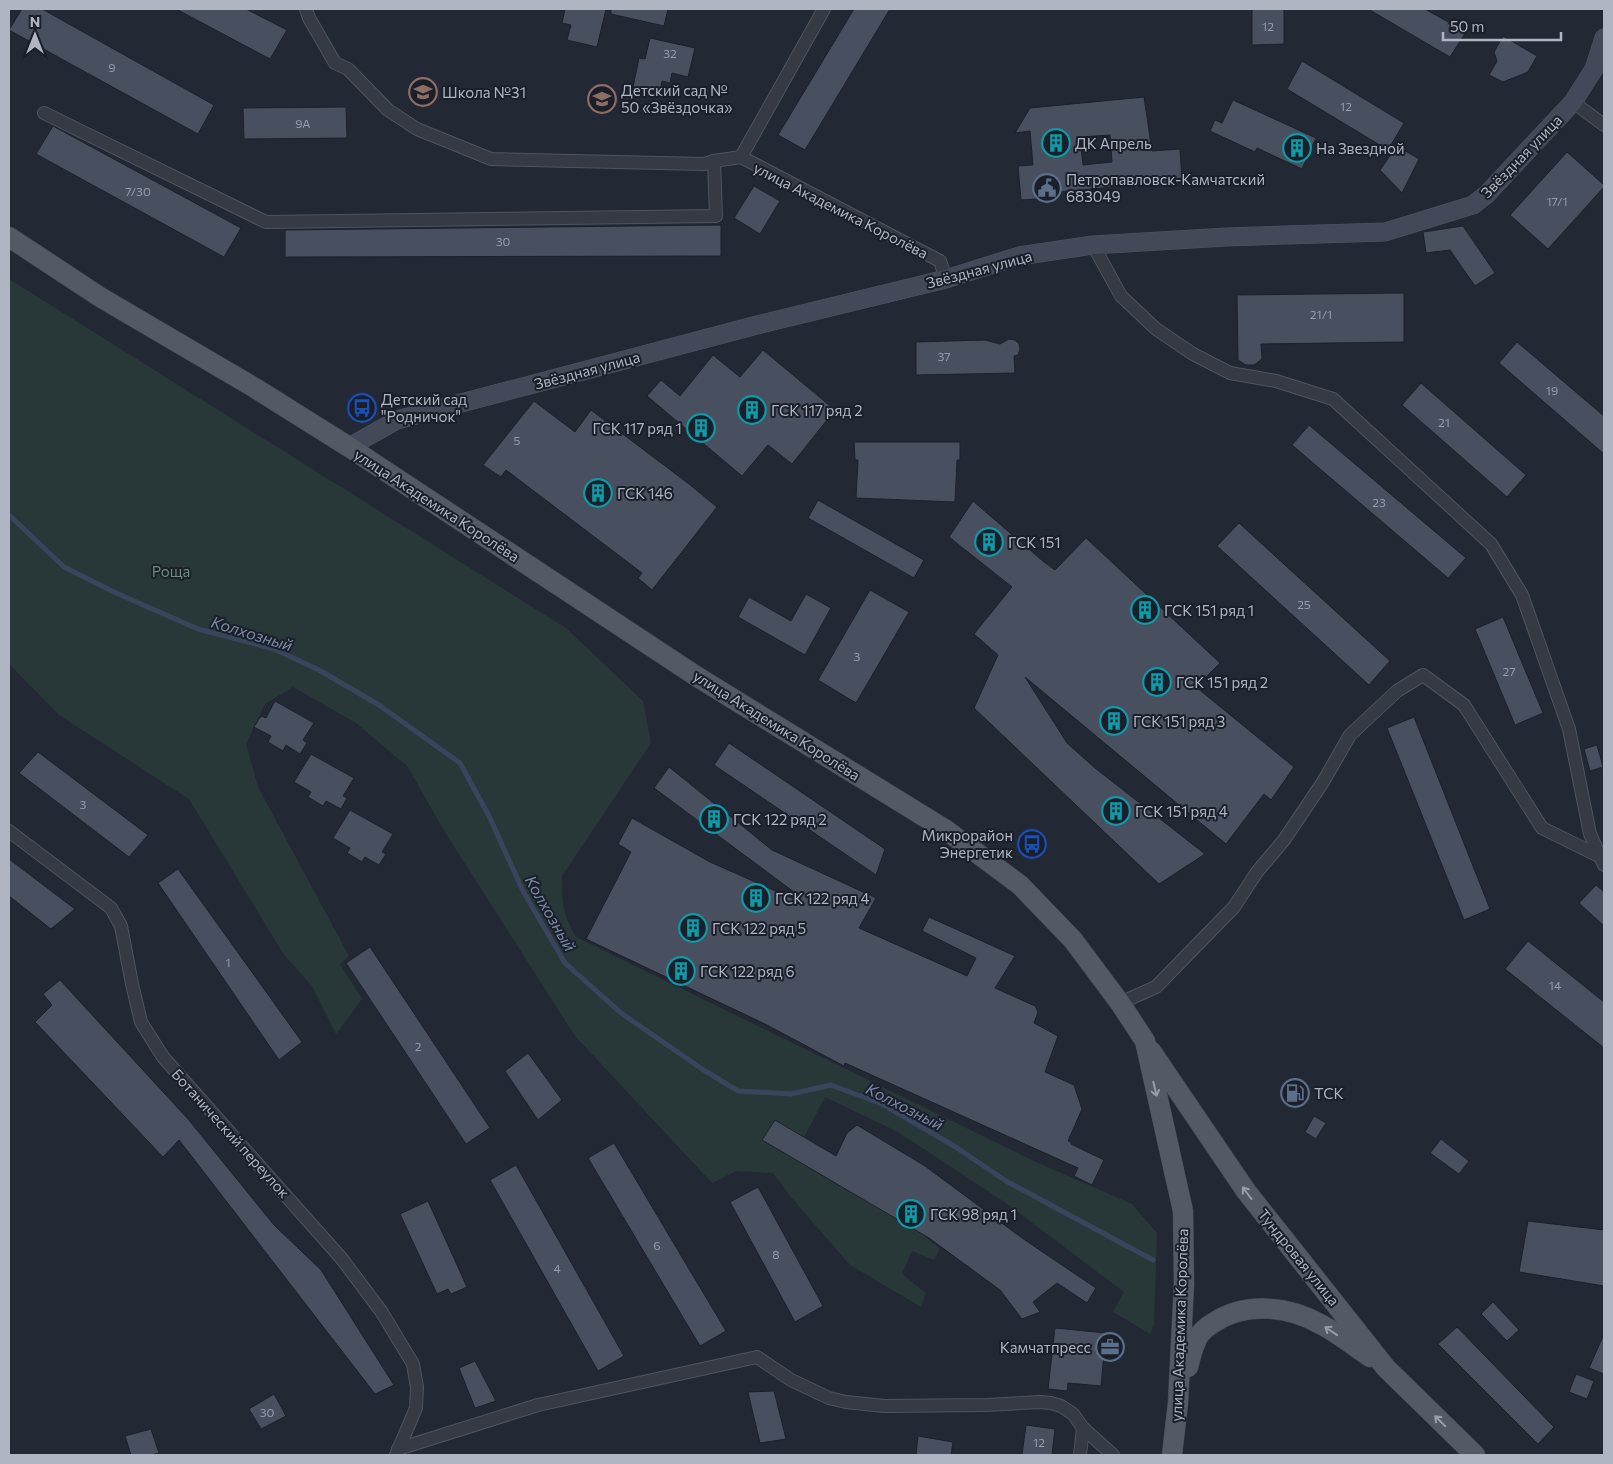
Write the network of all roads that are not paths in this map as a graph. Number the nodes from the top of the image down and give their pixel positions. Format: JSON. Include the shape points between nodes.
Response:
{"nodes":[{"id":1,"x":306,"y":9,"type":"edge"},
{"id":2,"x":824,"y":9,"type":"edge"},
{"id":3,"x":1604,"y":38,"type":"edge"},
{"id":4,"x":1572,"y":102,"type":"junction"},
{"id":5,"x":44,"y":113,"type":"dead end"},
{"id":6,"x":1604,"y":125,"type":"edge"},
{"id":7,"x":740,"y":158,"type":"junction"},
{"id":8,"x":714,"y":161,"type":"junction"},
{"id":9,"x":9,"y":237,"type":"edge"},
{"id":10,"x":1093,"y":245,"type":"junction"},
{"id":11,"x":946,"y":279,"type":"junction"},
{"id":12,"x":349,"y":447,"type":"junction"},
{"id":13,"x":9,"y":831,"type":"edge"},
{"id":14,"x":1603,"y":861,"type":"edge"},
{"id":15,"x":1120,"y":1003,"type":"junction"},
{"id":16,"x":1144,"y":1041,"type":"junction"},
{"id":17,"x":1386,"y":1368,"type":"junction"},
{"id":18,"x":1178,"y":1403,"type":"junction"},
{"id":19,"x":1083,"y":1428,"type":"junction"},
{"id":20,"x":397,"y":1452,"type":"edge"},
{"id":21,"x":1080,"y":1455,"type":"edge"},
{"id":22,"x":1114,"y":1455,"type":"edge"},
{"id":23,"x":1172,"y":1455,"type":"edge"},
{"id":24,"x":1475,"y":1455,"type":"edge"}],
"edges":[{"from":1,"to":8,"type":"street","name":"улица Академика Королёва","via":[[335,63],[348,69],[388,110],[416,129],[491,159],[704,164]]},
{"from":2,"to":7,"type":"street"},
{"from":3,"to":4,"type":"street","name":"Звёздная улица","via":[[1594,69]]},
{"from":4,"to":6,"type":"street"},
{"from":4,"to":10,"type":"street","name":"Звёздная улица","via":[[1473,205],[1385,232]]},
{"from":5,"to":8,"type":"street","via":[[266,222],[716,216]]},
{"from":7,"to":8,"type":"street","name":"улица Академика Королёва"},
{"from":7,"to":11,"type":"street","name":"улица Академика Королёва","via":[[940,261]]},
{"from":9,"to":12,"type":"main road","name":"улица Академика Королёва","via":[[108,302]]},
{"from":10,"to":11,"type":"street","name":"Звёздная улица","via":[[1019,256]]},
{"from":10,"to":14,"type":"street","via":[[1122,296],[1156,330],[1230,373],[1276,380],[1333,399],[1491,544],[1522,595],[1569,729],[1590,834]]},
{"from":11,"to":12,"type":"street","name":"Звёздная улица","via":[[397,420]]},
{"from":12,"to":15,"type":"main road","name":"улица Академика Королёва","via":[[696,676],[946,830],[1020,885],[1073,940]]},
{"from":13,"to":20,"type":"street","name":"Ботанический переулок","via":[[111,908],[121,926],[141,1022],[163,1057],[342,1259],[381,1311],[413,1364],[417,1386],[416,1408]]},
{"from":14,"to":15,"type":"street","via":[[1542,828],[1464,705],[1423,675],[1397,691],[1350,736],[1284,840],[1234,907],[1156,987]]},
{"from":15,"to":16,"type":"main road","name":"улица Академика Королёва"},
{"from":17,"to":16,"type":"main road","name":"Тундровая улица","one_way":true,"via":[[1246,1191]]},
{"from":16,"to":18,"type":"main road","name":"улица Академика Королёва","one_way":true,"via":[[1183,1211],[1184,1284]]},
{"from":17,"to":18,"type":"main road","one_way":true,"via":[[1322,1324],[1279,1310],[1246,1309],[1219,1319],[1200,1334]]},
{"from":24,"to":17,"type":"main road","name":"Тундровая улица","one_way":true},
{"from":18,"to":23,"type":"main road","name":"улица Академика Королёва"},
{"from":19,"to":20,"type":"street","via":[[1073,1414],[1051,1402],[884,1406],[846,1402],[829,1398],[791,1380],[757,1357],[538,1405]]},
{"from":19,"to":21,"type":"street"},
{"from":19,"to":22,"type":"street"}]}
